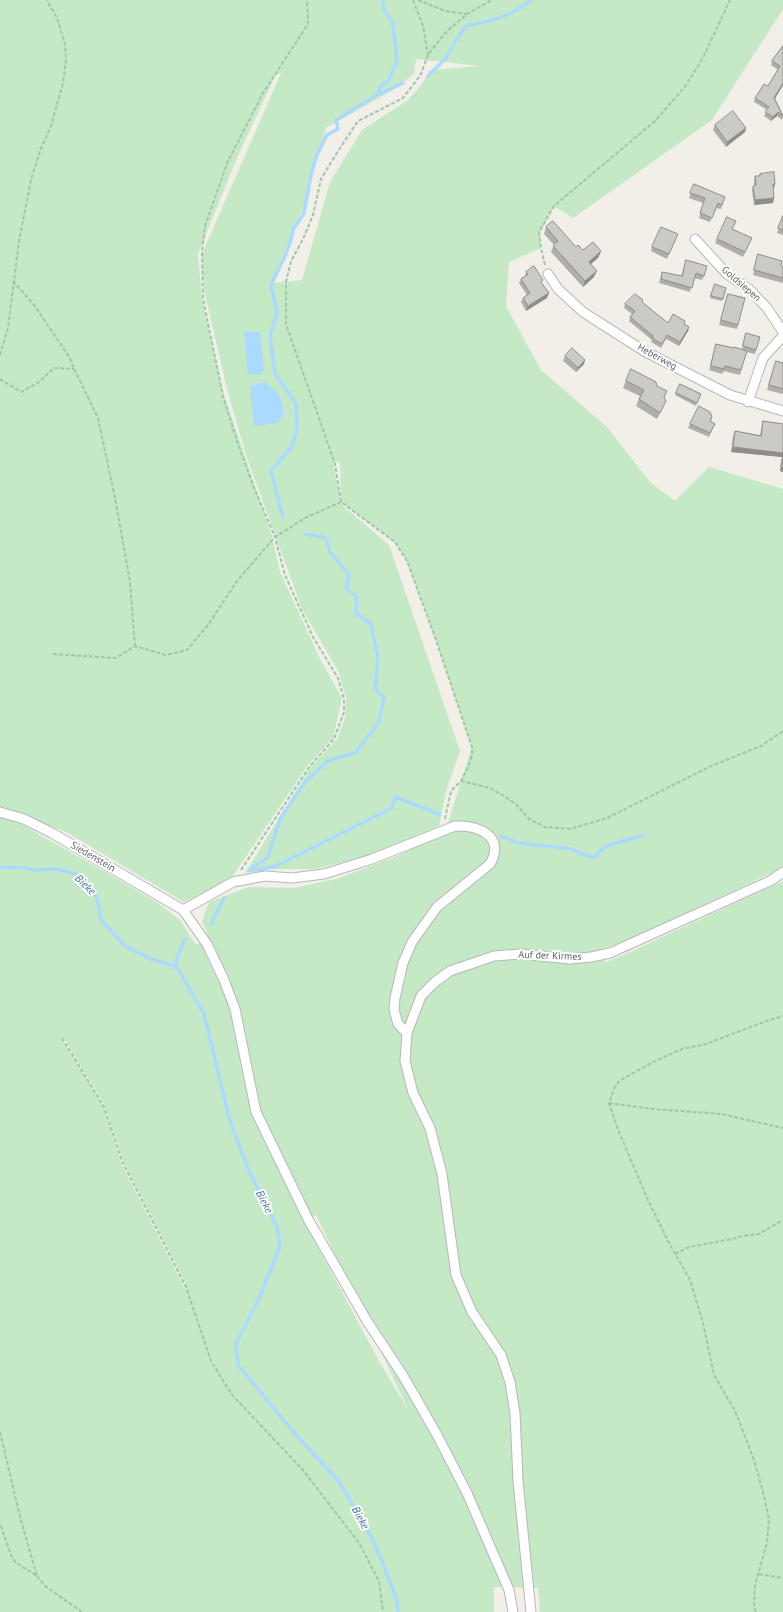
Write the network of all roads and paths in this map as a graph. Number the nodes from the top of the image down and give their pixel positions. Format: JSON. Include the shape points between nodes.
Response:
{"nodes":[{"id":1,"x":47,"y":0,"type":"edge"},
{"id":2,"x":307,"y":0,"type":"edge"},
{"id":3,"x":413,"y":0,"type":"edge"},
{"id":4,"x":418,"y":0,"type":"edge"},
{"id":5,"x":492,"y":0,"type":"edge"},
{"id":6,"x":730,"y":0,"type":"edge"},
{"id":7,"x":467,"y":14,"type":"junction"},
{"id":8,"x":428,"y":55,"type":"junction"},
{"id":9,"x":695,"y":239,"type":"dead end"},
{"id":10,"x":548,"y":274,"type":"joint"},
{"id":11,"x":13,"y":281,"type":"junction"},
{"id":12,"x":783,"y":332,"type":"edge"},
{"id":13,"x":783,"y":336,"type":"edge"},
{"id":14,"x":0,"y":355,"type":"edge"},
{"id":15,"x":74,"y":369,"type":"junction"},
{"id":16,"x":0,"y":379,"type":"edge"},
{"id":17,"x":748,"y":402,"type":"junction"},
{"id":18,"x":783,"y":411,"type":"edge"},
{"id":19,"x":341,"y":502,"type":"junction"},
{"id":20,"x":274,"y":537,"type":"junction"},
{"id":21,"x":135,"y":646,"type":"junction"},
{"id":22,"x":54,"y":654,"type":"dead end"},
{"id":23,"x":783,"y":731,"type":"edge"},
{"id":24,"x":461,"y":781,"type":"junction"},
{"id":25,"x":0,"y":812,"type":"edge"},
{"id":26,"x":442,"y":830,"type":"junction"},
{"id":27,"x":783,"y":872,"type":"edge"},
{"id":28,"x":233,"y":882,"type":"junction"},
{"id":29,"x":183,"y":910,"type":"junction"},
{"id":30,"x":783,"y":1016,"type":"edge"},
{"id":31,"x":407,"y":1033,"type":"junction"},
{"id":32,"x":62,"y":1038,"type":"dead end"},
{"id":33,"x":609,"y":1103,"type":"junction"},
{"id":34,"x":783,"y":1128,"type":"edge"},
{"id":35,"x":783,"y":1220,"type":"edge"},
{"id":36,"x":675,"y":1254,"type":"junction"},
{"id":37,"x":0,"y":1432,"type":"edge"},
{"id":38,"x":0,"y":1524,"type":"edge"},
{"id":39,"x":758,"y":1574,"type":"junction"},
{"id":40,"x":37,"y":1576,"type":"junction"},
{"id":41,"x":783,"y":1578,"type":"edge"},
{"id":42,"x":82,"y":1612,"type":"edge"},
{"id":43,"x":383,"y":1612,"type":"edge"},
{"id":44,"x":513,"y":1612,"type":"edge"},
{"id":45,"x":531,"y":1612,"type":"edge"},
{"id":46,"x":756,"y":1612,"type":"edge"}],
"edges":[{"from":1,"to":11,"type":"path","via":[[57,18],[65,44],[65,68],[51,126],[31,180]]},
{"from":2,"to":20,"type":"path","via":[[308,24],[263,93],[228,161],[206,226],[202,252],[203,299],[223,396],[254,488]]},
{"from":3,"to":8,"type":"path","via":[[423,26]]},
{"from":4,"to":7,"type":"path","via":[[445,11]]},
{"from":5,"to":7,"type":"path"},
{"from":6,"to":10,"type":"path","via":[[703,58],[684,88],[654,121],[554,206],[539,232]]},
{"from":7,"to":8,"type":"path","via":[[445,34]]},
{"from":8,"to":19,"type":"path","via":[[420,76],[403,98],[358,121],[321,178],[313,215],[291,261],[286,282],[286,324],[335,464]]},
{"from":9,"to":12,"type":"street","name":"Goldsiepen","via":[[727,274],[749,289],[767,308]]},
{"from":10,"to":17,"type":"street","name":"Heberweg","via":[[558,289],[584,312],[644,351]]},
{"from":11,"to":14,"type":"path","via":[[8,328]]},
{"from":11,"to":15,"type":"path","via":[[34,305],[70,358]]},
{"from":13,"to":17,"type":"street","via":[[763,358]]},
{"from":15,"to":16,"type":"path","via":[[54,368],[39,382],[21,392]]},
{"from":15,"to":21,"type":"path","via":[[98,418],[130,582]]},
{"from":17,"to":18,"type":"street","name":"Heberweg"},
{"from":19,"to":20,"type":"path","via":[[305,518]]},
{"from":19,"to":24,"type":"path","via":[[395,542],[407,561],[472,747],[470,766]]},
{"from":20,"to":21,"type":"path","via":[[237,581],[187,650],[166,655]]},
{"from":20,"to":28,"type":"path","via":[[285,575],[302,614],[338,678],[344,699],[344,712],[334,739],[310,766]]},
{"from":21,"to":22,"type":"path","via":[[116,658]]},
{"from":23,"to":24,"type":"path","via":[[761,746],[711,766],[607,818],[570,829],[545,827],[529,819],[516,804],[490,788]]},
{"from":24,"to":26,"type":"path","via":[[451,791]]},
{"from":25,"to":29,"type":"street","name":"Siedenstein","via":[[24,819],[52,833]]},
{"from":26,"to":28,"type":"street","via":[[372,859],[324,874],[292,878],[265,876]]},
{"from":26,"to":31,"type":"street","via":[[454,826],[476,828],[490,837],[495,850],[490,864],[437,907],[412,942],[403,963],[394,1010],[398,1024]]},
{"from":27,"to":31,"type":"street","name":"Auf der Kirmes","via":[[772,880],[610,953],[570,959],[520,954],[494,956],[450,971],[421,996]]},
{"from":28,"to":29,"type":"street"},
{"from":29,"to":44,"type":"street","via":[[208,944],[235,1009],[256,1112],[308,1219],[367,1321],[402,1374],[467,1493],[509,1590]]},
{"from":30,"to":33,"type":"path","via":[[706,1044],[682,1049],[653,1062],[619,1081]]},
{"from":31,"to":45,"type":"street","name":"Auf der Kirmes","via":[[404,1061],[413,1092],[430,1128],[442,1174],[456,1275],[472,1312],[501,1355],[510,1382],[515,1413],[518,1481]]},
{"from":32,"to":43,"type":"path","via":[[104,1107],[122,1161],[186,1287],[211,1360],[232,1395],[303,1470],[359,1543],[379,1581]]},
{"from":33,"to":34,"type":"path","via":[[721,1114]]},
{"from":33,"to":36,"type":"path","via":[[648,1200]]},
{"from":35,"to":36,"type":"path","via":[[759,1234],[689,1247]]},
{"from":36,"to":39,"type":"path","via":[[690,1280],[703,1323],[714,1375],[735,1411],[762,1488],[769,1519],[767,1543]]},
{"from":37,"to":40,"type":"path"},
{"from":38,"to":40,"type":"path","via":[[11,1555],[16,1562]]},
{"from":39,"to":41,"type":"path"},
{"from":39,"to":46,"type":"path","via":[[755,1585]]},
{"from":40,"to":42,"type":"path","via":[[45,1586]]}]}
